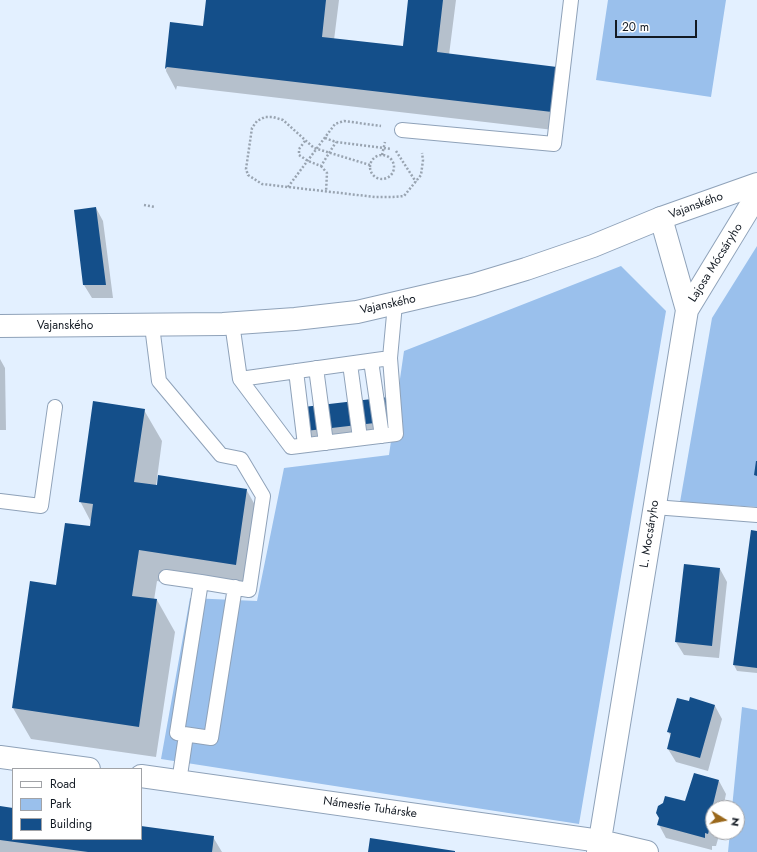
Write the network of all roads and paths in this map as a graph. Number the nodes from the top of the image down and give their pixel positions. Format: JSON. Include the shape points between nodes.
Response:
{"nodes":[{"id":1,"x":571,"y":0,"type":"edge"},
{"id":2,"x":402,"y":130,"type":"junction"},
{"id":3,"x":324,"y":138,"type":"junction"},
{"id":4,"x":305,"y":141,"type":"junction"},
{"id":5,"x":336,"y":142,"type":"junction"},
{"id":6,"x":317,"y":149,"type":"junction"},
{"id":7,"x":329,"y":153,"type":"junction"},
{"id":8,"x":308,"y":161,"type":"junction"},
{"id":9,"x":370,"y":165,"type":"junction"},
{"id":10,"x":321,"y":166,"type":"junction"},
{"id":11,"x":416,"y":182,"type":"junction"},
{"id":12,"x":757,"y":184,"type":"edge"},
{"id":13,"x":288,"y":187,"type":"junction"},
{"id":14,"x":326,"y":192,"type":"junction"},
{"id":15,"x":757,"y":195,"type":"edge"},
{"id":16,"x":144,"y":205,"type":"dead end"},
{"id":17,"x":155,"y":207,"type":"dead end"},
{"id":18,"x":661,"y":218,"type":"junction"},
{"id":19,"x":395,"y":304,"type":"junction"},
{"id":20,"x":687,"y":310,"type":"junction"},
{"id":21,"x":232,"y":323,"type":"junction"},
{"id":22,"x":0,"y":326,"type":"edge"},
{"id":23,"x":152,"y":326,"type":"junction"},
{"id":24,"x":390,"y":358,"type":"junction"},
{"id":25,"x":371,"y":361,"type":"junction"},
{"id":26,"x":350,"y":364,"type":"junction"},
{"id":27,"x":316,"y":368,"type":"junction"},
{"id":28,"x":296,"y":371,"type":"junction"},
{"id":29,"x":240,"y":379,"type":"junction"},
{"id":30,"x":55,"y":407,"type":"dead end"},
{"id":31,"x":382,"y":436,"type":"junction"},
{"id":32,"x":360,"y":438,"type":"junction"},
{"id":33,"x":326,"y":443,"type":"junction"},
{"id":34,"x":305,"y":445,"type":"junction"},
{"id":35,"x":0,"y":501,"type":"edge"},
{"id":36,"x":654,"y":507,"type":"junction"},
{"id":37,"x":757,"y":514,"type":"edge"},
{"id":38,"x":166,"y":576,"type":"dead end"},
{"id":39,"x":201,"y":582,"type":"junction"},
{"id":40,"x":235,"y":588,"type":"junction"},
{"id":41,"x":186,"y":734,"type":"junction"},
{"id":42,"x":0,"y":756,"type":"edge"},
{"id":43,"x":82,"y":768,"type":"edge"},
{"id":44,"x":142,"y":776,"type":"edge"},
{"id":45,"x":179,"y":782,"type":"junction"},
{"id":46,"x":599,"y":846,"type":"edge"},
{"id":47,"x":647,"y":852,"type":"edge"}],
"edges":[{"from":1,"to":2,"type":"lane","via":[[554,144]]},
{"from":2,"to":3,"type":"path","via":[[344,121],[335,124]]},
{"from":2,"to":11,"type":"path","via":[[411,135],[422,153],[421,175]]},
{"from":3,"to":5,"type":"path"},
{"from":3,"to":6,"type":"path"},
{"from":4,"to":6,"type":"path"},
{"from":4,"to":8,"type":"path","via":[[299,149],[299,155]]},
{"from":4,"to":13,"type":"path","via":[[283,120],[273,117],[257,120],[252,128],[246,169],[248,175],[262,184]]},
{"from":5,"to":7,"type":"path"},
{"from":5,"to":11,"type":"path","via":[[396,150]]},
{"from":6,"to":7,"type":"path"},
{"from":6,"to":8,"type":"path"},
{"from":7,"to":9,"type":"path"},
{"from":7,"to":10,"type":"path"},
{"from":8,"to":10,"type":"path"},
{"from":8,"to":13,"type":"path"},
{"from":9,"to":9,"type":"path","via":[[373,175],[382,179],[390,176],[394,168],[391,159],[382,155],[374,158]]},
{"from":10,"to":14,"type":"path","via":[[327,174]]},
{"from":11,"to":14,"type":"path","via":[[404,196],[376,197]]},
{"from":12,"to":18,"type":"street","name":"Vajanského"},
{"from":13,"to":14,"type":"path"},
{"from":15,"to":20,"type":"street","name":"Lajosa Mócsáryho"},
{"from":16,"to":17,"type":"path"},
{"from":18,"to":19,"type":"street","name":"Vajanského","via":[[593,246],[526,269]]},
{"from":18,"to":20,"type":"street","name":"L. Mocsáryho"},
{"from":19,"to":21,"type":"street","name":"Vajanského","via":[[357,312]]},
{"from":19,"to":24,"type":"lane"},
{"from":20,"to":36,"type":"street","name":"L. Mocsáryho"},
{"from":21,"to":23,"type":"street","name":"Vajanského"},
{"from":21,"to":29,"type":"lane"},
{"from":22,"to":23,"type":"street","name":"Vajanského"},
{"from":23,"to":40,"type":"lane","via":[[159,381],[221,455],[241,459],[263,496],[249,590]]},
{"from":24,"to":25,"type":"lane"},
{"from":24,"to":31,"type":"lane","via":[[396,434]]},
{"from":25,"to":26,"type":"lane"},
{"from":25,"to":31,"type":"lane"},
{"from":26,"to":27,"type":"lane"},
{"from":26,"to":32,"type":"lane"},
{"from":27,"to":28,"type":"lane"},
{"from":27,"to":33,"type":"lane"},
{"from":28,"to":29,"type":"lane"},
{"from":28,"to":34,"type":"lane"},
{"from":29,"to":34,"type":"lane","via":[[291,447]]},
{"from":30,"to":35,"type":"lane","via":[[41,506]]},
{"from":31,"to":32,"type":"lane"},
{"from":32,"to":33,"type":"lane"},
{"from":33,"to":34,"type":"lane"},
{"from":36,"to":37,"type":"lane"},
{"from":36,"to":46,"type":"street","name":"L. Mocsáryho"},
{"from":38,"to":39,"type":"lane"},
{"from":39,"to":40,"type":"lane"},
{"from":39,"to":41,"type":"lane","via":[[177,733]]},
{"from":40,"to":41,"type":"lane","via":[[211,738]]},
{"from":41,"to":45,"type":"lane"},
{"from":42,"to":43,"type":"street"},
{"from":44,"to":45,"type":"street","name":"Námestie Tuhárske"},
{"from":45,"to":46,"type":"street","name":"Námestie Tuhárske"},
{"from":46,"to":47,"type":"street","name":"Námestie Tuhárske"}]}
